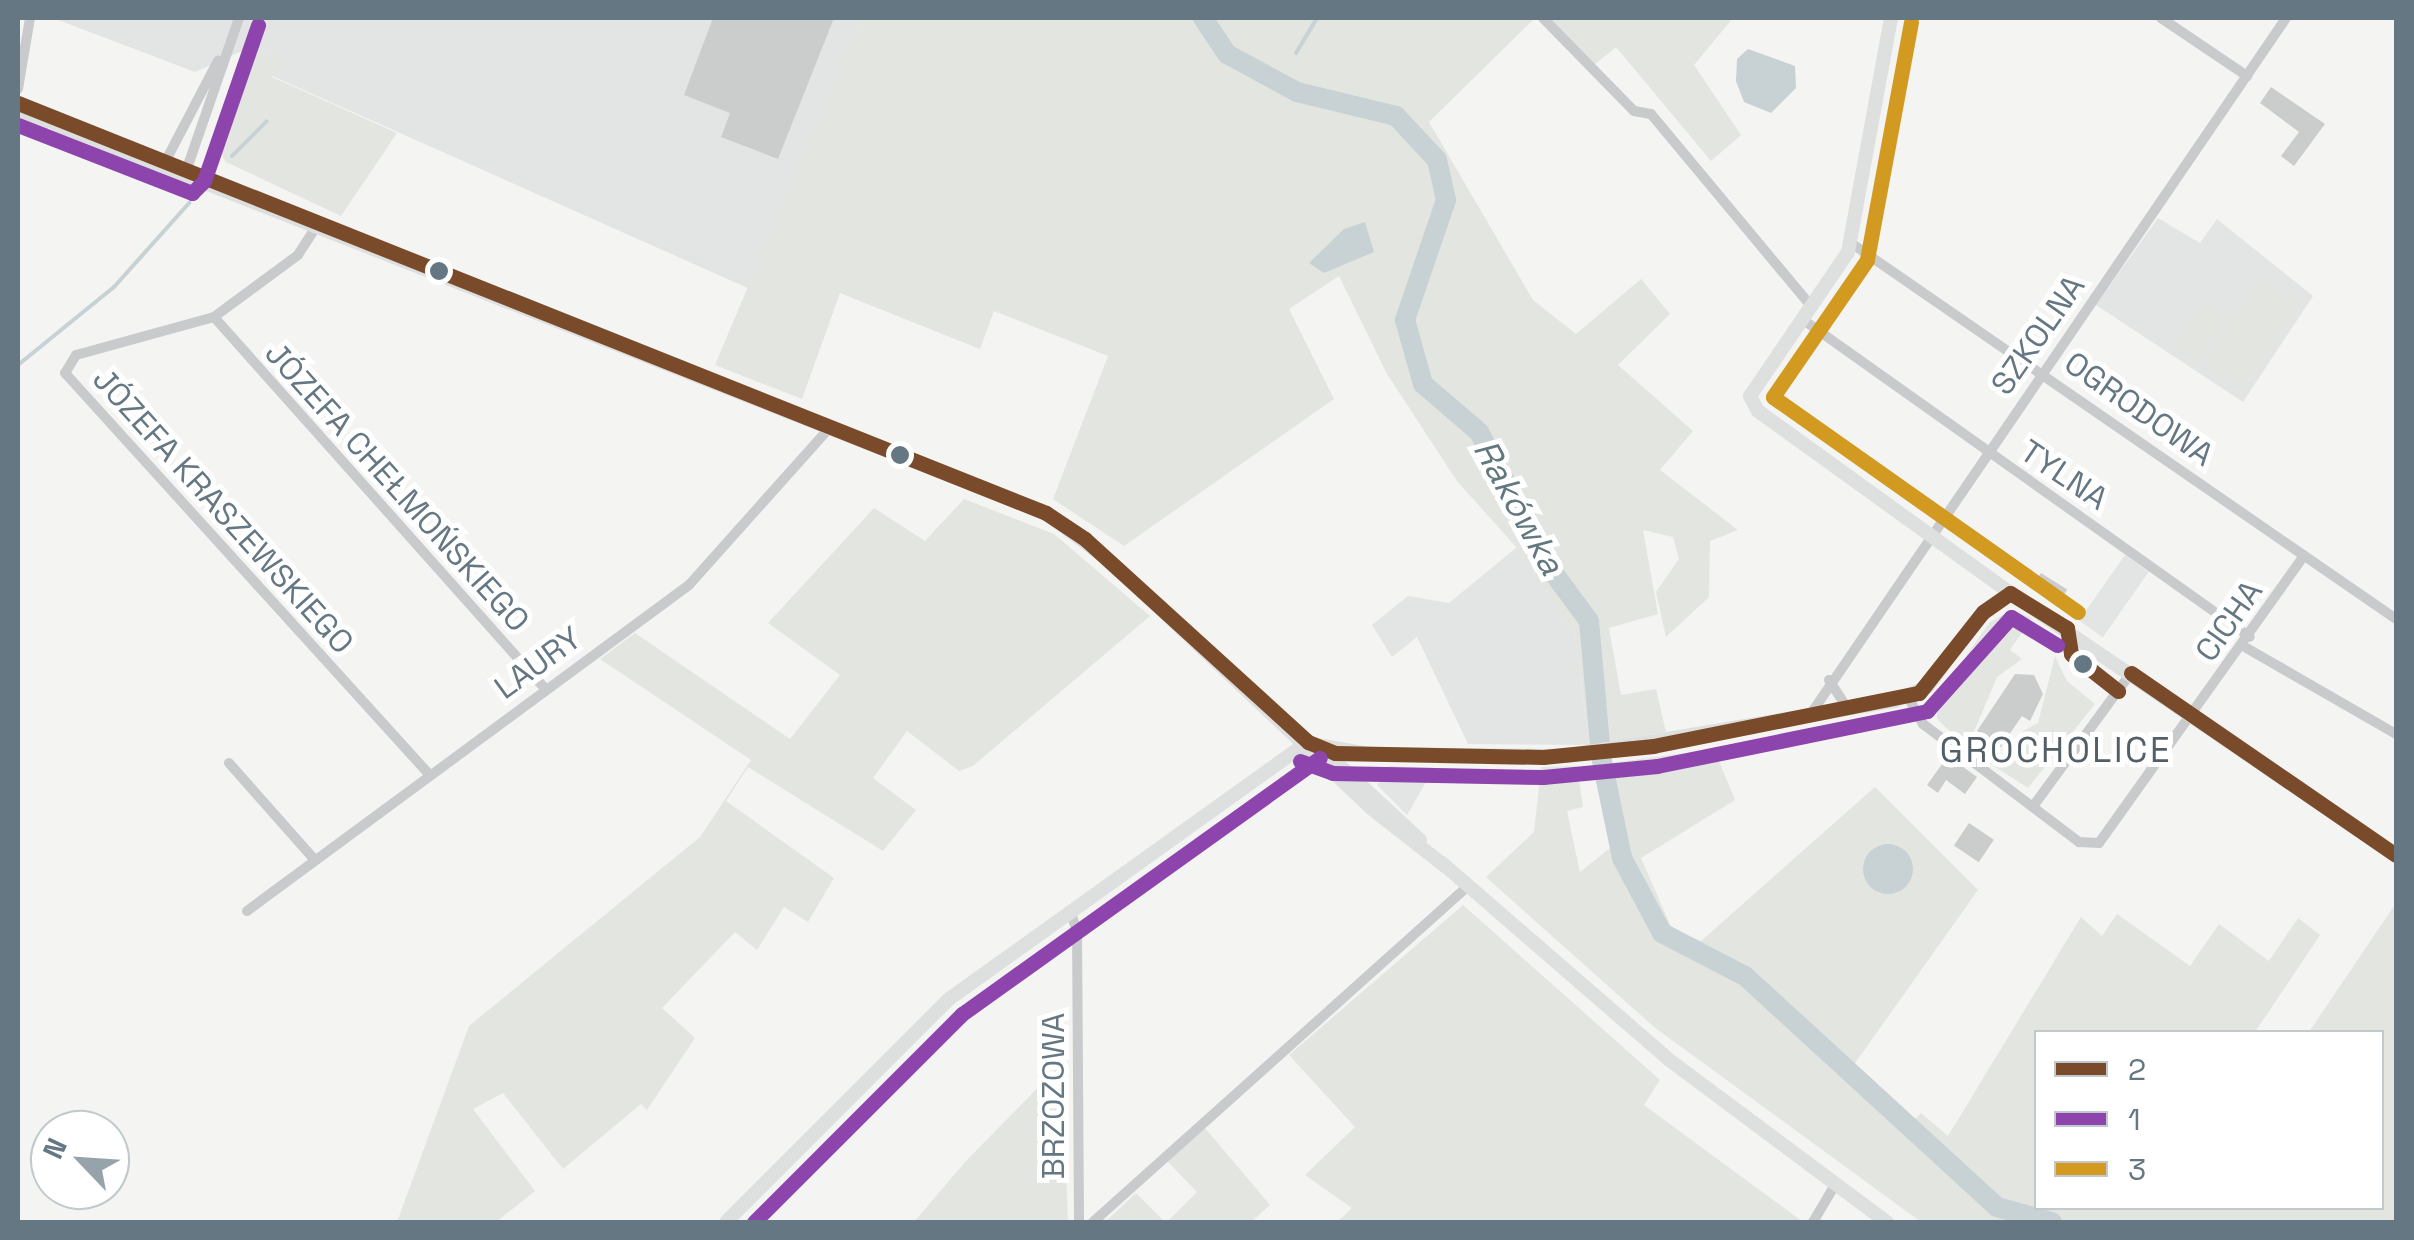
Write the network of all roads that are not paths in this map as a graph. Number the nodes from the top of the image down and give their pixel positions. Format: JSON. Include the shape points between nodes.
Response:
{"nodes":[{"id":1,"x":30,"y":18,"type":"edge"},
{"id":2,"x":238,"y":18,"type":"edge"},
{"id":3,"x":1543,"y":18,"type":"edge"},
{"id":4,"x":1891,"y":18,"type":"edge"},
{"id":5,"x":2161,"y":18,"type":"edge"},
{"id":6,"x":2286,"y":18,"type":"edge"},
{"id":7,"x":227,"y":47,"type":"junction"},
{"id":8,"x":2247,"y":76,"type":"junction"},
{"id":9,"x":18,"y":89,"type":"edge"},
{"id":10,"x":18,"y":102,"type":"edge"},
{"id":11,"x":18,"y":116,"type":"edge"},
{"id":12,"x":60,"y":126,"type":"junction"},
{"id":13,"x":164,"y":166,"type":"junction"},
{"id":14,"x":185,"y":174,"type":"junction"},
{"id":15,"x":316,"y":227,"type":"junction"},
{"id":16,"x":1851,"y":243,"type":"junction"},
{"id":17,"x":1807,"y":313,"type":"junction"},
{"id":18,"x":214,"y":317,"type":"junction"},
{"id":19,"x":2043,"y":372,"type":"junction"},
{"id":20,"x":830,"y":426,"type":"junction"},
{"id":21,"x":1987,"y":453,"type":"junction"},
{"id":22,"x":1932,"y":534,"type":"junction"},
{"id":23,"x":2304,"y":556,"type":"junction"},
{"id":24,"x":2010,"y":593,"type":"junction"},
{"id":25,"x":2396,"y":618,"type":"edge"},
{"id":26,"x":2246,"y":642,"type":"junction"},
{"id":27,"x":2131,"y":673,"type":"junction"},
{"id":28,"x":1830,"y":680,"type":"junction"},
{"id":29,"x":545,"y":689,"type":"junction"},
{"id":30,"x":1908,"y":697,"type":"junction"},
{"id":31,"x":1849,"y":710,"type":"junction"},
{"id":32,"x":2193,"y":716,"type":"junction"},
{"id":33,"x":1808,"y":718,"type":"junction"},
{"id":34,"x":2396,"y":734,"type":"edge"},
{"id":35,"x":1308,"y":742,"type":"junction"},
{"id":36,"x":1368,"y":754,"type":"junction"},
{"id":37,"x":229,"y":764,"type":"dead end"},
{"id":38,"x":428,"y":773,"type":"junction"},
{"id":39,"x":1358,"y":778,"type":"junction"},
{"id":40,"x":2034,"y":805,"type":"junction"},
{"id":41,"x":2396,"y":855,"type":"edge"},
{"id":42,"x":314,"y":859,"type":"junction"},
{"id":43,"x":1446,"y":866,"type":"junction"},
{"id":44,"x":1468,"y":886,"type":"junction"},
{"id":45,"x":1070,"y":910,"type":"junction"},
{"id":46,"x":248,"y":911,"type":"dead end"},
{"id":47,"x":1836,"y":1185,"type":"junction"},
{"id":48,"x":726,"y":1222,"type":"edge"},
{"id":49,"x":1079,"y":1222,"type":"edge"},
{"id":50,"x":1093,"y":1222,"type":"edge"},
{"id":51,"x":1813,"y":1222,"type":"edge"},
{"id":52,"x":1887,"y":1222,"type":"edge"}],
"edges":[{"from":1,"to":9,"type":"street"},
{"from":2,"to":7,"type":"street"},
{"from":3,"to":17,"type":"street","name":"TYLNA","via":[[1634,111],[1651,114]]},
{"from":4,"to":16,"type":"street"},
{"from":5,"to":8,"type":"street"},
{"from":6,"to":8,"type":"street","name":"SZKOLNA"},
{"from":7,"to":13,"type":"street"},
{"from":7,"to":14,"type":"street"},
{"from":8,"to":19,"type":"street","name":"SZKOLNA"},
{"from":10,"to":12,"type":"street"},
{"from":11,"to":12,"type":"street"},
{"from":12,"to":13,"type":"street"},
{"from":13,"to":14,"type":"street"},
{"from":14,"to":15,"type":"street"},
{"from":15,"to":18,"type":"street","name":"JÓZEFA KRASZEWSKIEGO","via":[[298,255]]},
{"from":15,"to":20,"type":"street"},
{"from":16,"to":17,"type":"street"},
{"from":16,"to":19,"type":"street","name":"OGRODOWA"},
{"from":17,"to":21,"type":"street","name":"TYLNA"},
{"from":17,"to":22,"type":"street","via":[[1752,388],[1753,404]]},
{"from":18,"to":29,"type":"street","name":"JÓZEFA CHEŁMOŃSKIEGO"},
{"from":18,"to":38,"type":"street","name":"JÓZEFA KRASZEWSKIEGO","via":[[76,355],[65,372]]},
{"from":19,"to":21,"type":"street","name":"SZKOLNA"},
{"from":19,"to":23,"type":"street","name":"OGRODOWA"},
{"from":20,"to":29,"type":"street","name":"LAURY","via":[[707,570]]},
{"from":20,"to":35,"type":"street","via":[[1065,523]]},
{"from":21,"to":22,"type":"street","name":"SZKOLNA"},
{"from":21,"to":26,"type":"street","name":"TYLNA"},
{"from":22,"to":24,"type":"street"},
{"from":22,"to":28,"type":"street","name":"SZKOLNA"},
{"from":23,"to":25,"type":"street","name":"OGRODOWA"},
{"from":23,"to":26,"type":"street","name":"CICHA"},
{"from":24,"to":27,"type":"street"},
{"from":24,"to":30,"type":"street","via":[[1983,612],[1934,680]]},
{"from":26,"to":32,"type":"street","name":"CICHA"},
{"from":26,"to":34,"type":"street","name":"TYLNA"},
{"from":27,"to":32,"type":"street"},
{"from":27,"to":40,"type":"street"},
{"from":28,"to":31,"type":"street"},
{"from":28,"to":33,"type":"street","name":"SZKOLNA"},
{"from":29,"to":38,"type":"street","name":"LAURY"},
{"from":30,"to":31,"type":"street"},
{"from":30,"to":40,"type":"street","via":[[1923,724]]},
{"from":31,"to":33,"type":"street"},
{"from":32,"to":40,"type":"street","name":"CICHA","via":[[2099,843],[2079,842]]},
{"from":32,"to":41,"type":"street"},
{"from":33,"to":36,"type":"street","via":[[1590,754]]},
{"from":35,"to":36,"type":"street"},
{"from":35,"to":39,"type":"street"},
{"from":35,"to":43,"type":"street","via":[[1372,810]]},
{"from":35,"to":45,"type":"street"},
{"from":36,"to":39,"type":"street"},
{"from":37,"to":42,"type":"street"},
{"from":38,"to":42,"type":"street","name":"LAURY"},
{"from":39,"to":43,"type":"street"},
{"from":42,"to":46,"type":"street","name":"LAURY"},
{"from":43,"to":44,"type":"street"},
{"from":44,"to":47,"type":"street","via":[[1668,1059]]},
{"from":44,"to":50,"type":"street"},
{"from":45,"to":48,"type":"street","via":[[920,1023]]},
{"from":45,"to":49,"type":"street","name":"BRZOZOWA","via":[[1078,930]]},
{"from":47,"to":51,"type":"street"},
{"from":47,"to":52,"type":"street"}]}
